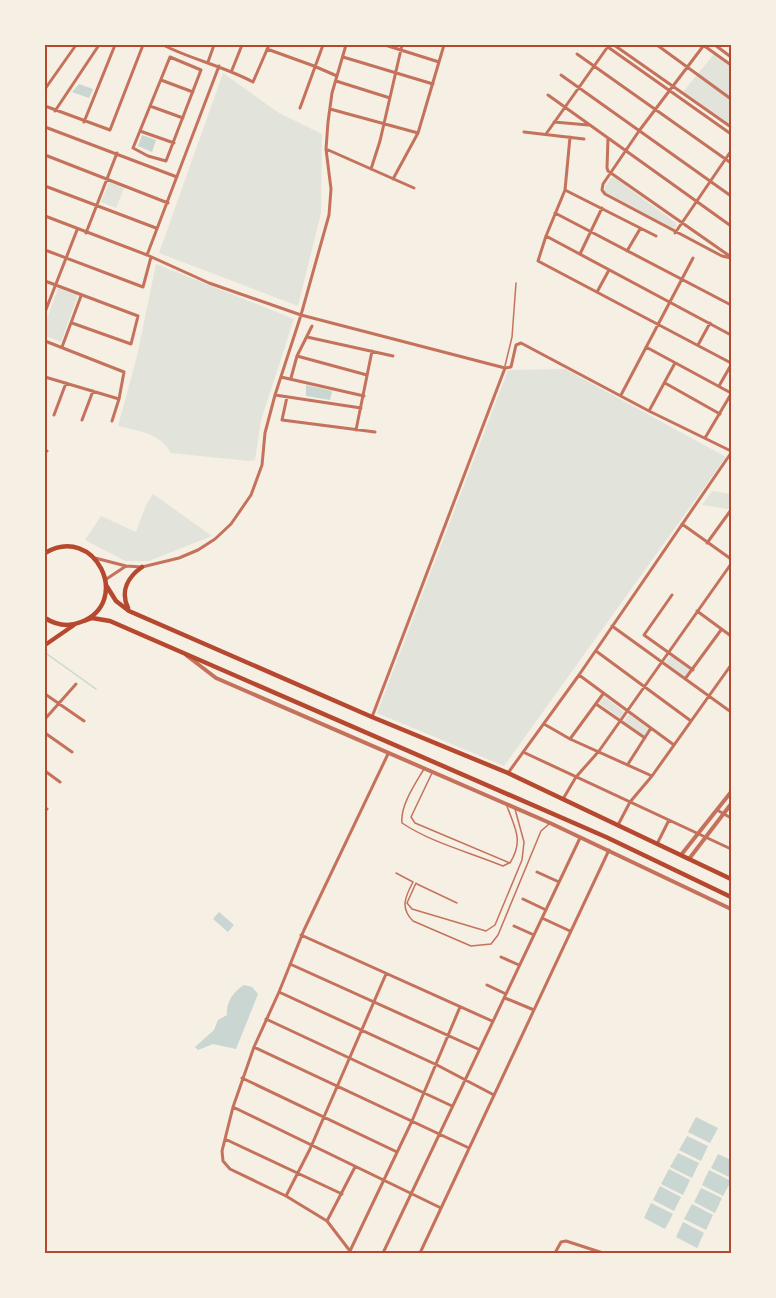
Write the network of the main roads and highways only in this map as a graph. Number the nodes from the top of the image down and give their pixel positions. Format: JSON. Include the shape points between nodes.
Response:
{"nodes":[{"id":1,"x":45,"y":552,"type":"edge"},
{"id":2,"x":142,"y":567,"type":"road end"},
{"id":3,"x":106,"y":583,"type":"junction"},
{"id":4,"x":129,"y":611,"type":"junction"},
{"id":5,"x":45,"y":618,"type":"edge"},
{"id":6,"x":84,"y":621,"type":"junction"},
{"id":7,"x":77,"y":623,"type":"junction"},
{"id":8,"x":45,"y":645,"type":"edge"},
{"id":9,"x":731,"y":879,"type":"edge"},
{"id":10,"x":731,"y":897,"type":"edge"}],
"edges":[{"from":1,"to":3,"type":"highway","via":[[56,548],[80,549],[95,558]]},
{"from":2,"to":4,"type":"highway","via":[[126,585],[125,603]]},
{"from":3,"to":4,"type":"highway","via":[[116,601]]},
{"from":3,"to":6,"type":"highway","via":[[100,606]]},
{"from":4,"to":9,"type":"highway","via":[[508,773]]},
{"from":5,"to":7,"type":"highway","via":[[63,625]]},
{"from":6,"to":7,"type":"highway"},
{"from":6,"to":10,"type":"highway","via":[[110,621],[606,837]]},
{"from":7,"to":8,"type":"main road"}]}
